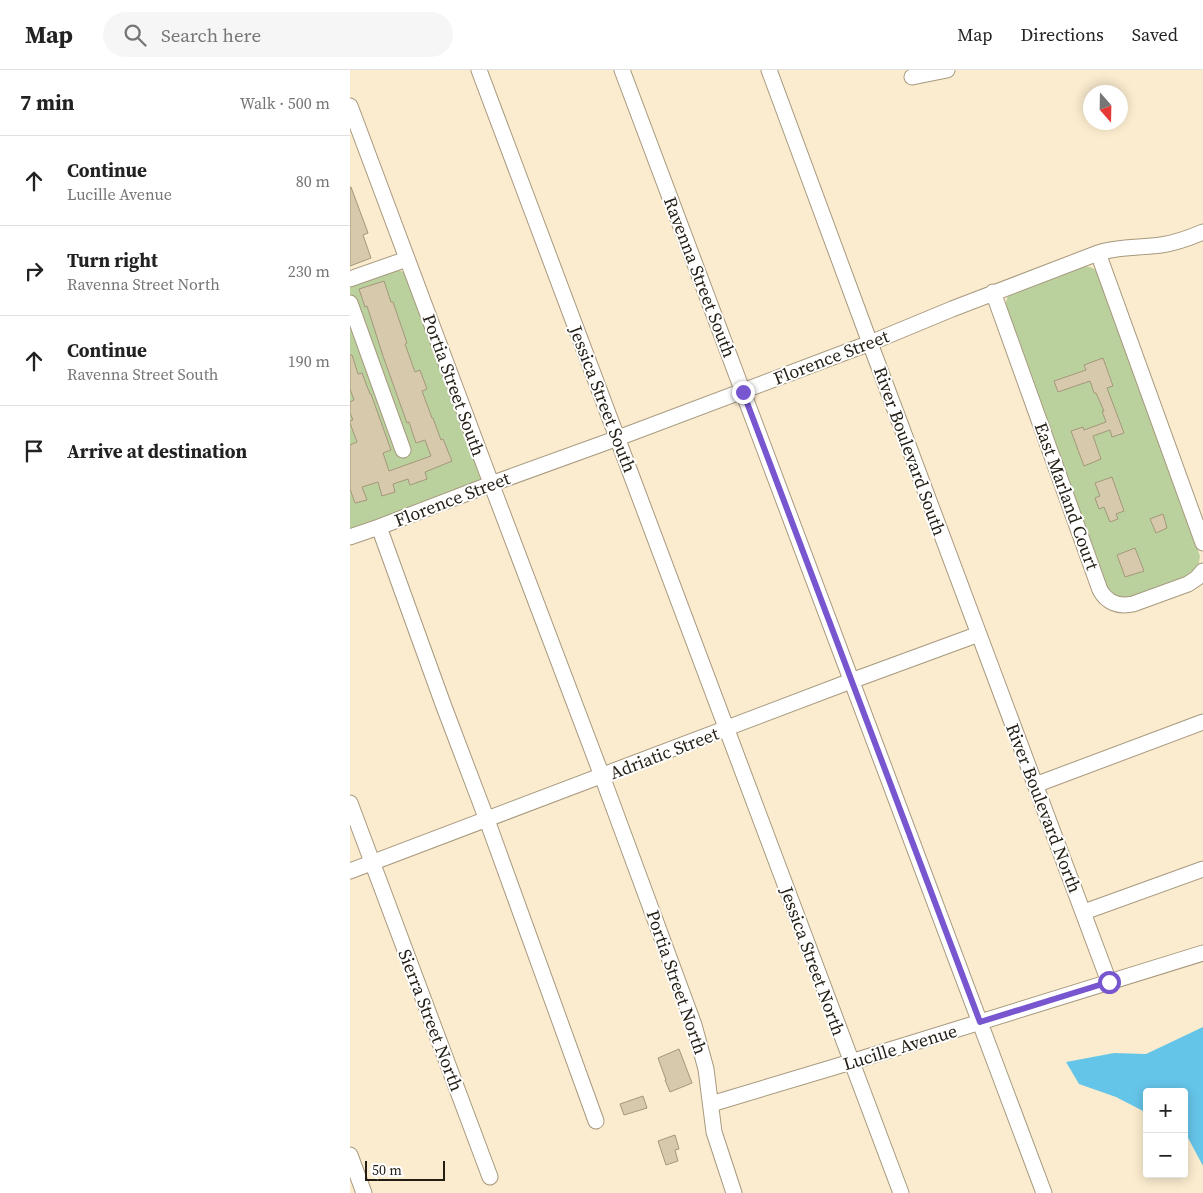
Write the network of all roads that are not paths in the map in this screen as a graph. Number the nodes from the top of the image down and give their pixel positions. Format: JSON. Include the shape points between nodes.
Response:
{"nodes":[{"id":1,"x":479,"y":70,"type":"edge"},
{"id":2,"x":622,"y":70,"type":"edge"},
{"id":3,"x":769,"y":70,"type":"edge"},
{"id":4,"x":947,"y":70,"type":"edge"},
{"id":5,"x":912,"y":77,"type":"dead end"},
{"id":6,"x":350,"y":106,"type":"edge"},
{"id":7,"x":1203,"y":232,"type":"edge"},
{"id":8,"x":1098,"y":253,"type":"junction"},
{"id":9,"x":407,"y":258,"type":"junction"},
{"id":10,"x":350,"y":279,"type":"edge"},
{"id":11,"x":993,"y":292,"type":"junction"},
{"id":12,"x":350,"y":303,"type":"edge"},
{"id":13,"x":870,"y":343,"type":"junction"},
{"id":14,"x":743,"y":392,"type":"junction"},
{"id":15,"x":618,"y":438,"type":"junction"},
{"id":16,"x":404,"y":450,"type":"dead end"},
{"id":17,"x":491,"y":484,"type":"junction"},
{"id":18,"x":379,"y":527,"type":"junction"},
{"id":19,"x":350,"y":537,"type":"edge"},
{"id":20,"x":1203,"y":543,"type":"edge"},
{"id":21,"x":1203,"y":571,"type":"edge"},
{"id":22,"x":979,"y":634,"type":"junction"},
{"id":23,"x":851,"y":682,"type":"junction"},
{"id":24,"x":1203,"y":722,"type":"edge"},
{"id":25,"x":727,"y":729,"type":"junction"},
{"id":26,"x":602,"y":776,"type":"junction"},
{"id":27,"x":1035,"y":785,"type":"junction"},
{"id":28,"x":350,"y":803,"type":"edge"},
{"id":29,"x":487,"y":820,"type":"junction"},
{"id":30,"x":372,"y":863,"type":"junction"},
{"id":31,"x":1203,"y":869,"type":"edge"},
{"id":32,"x":350,"y":871,"type":"edge"},
{"id":33,"x":1084,"y":912,"type":"junction"},
{"id":34,"x":1203,"y":953,"type":"edge"},
{"id":35,"x":1109,"y":982,"type":"junction"},
{"id":36,"x":980,"y":1022,"type":"junction"},
{"id":37,"x":851,"y":1062,"type":"junction"},
{"id":38,"x":711,"y":1104,"type":"junction"},
{"id":39,"x":596,"y":1122,"type":"dead end"},
{"id":40,"x":350,"y":1155,"type":"edge"},
{"id":41,"x":490,"y":1177,"type":"dead end"},
{"id":42,"x":364,"y":1193,"type":"edge"},
{"id":43,"x":734,"y":1193,"type":"edge"},
{"id":44,"x":901,"y":1193,"type":"edge"},
{"id":45,"x":1044,"y":1193,"type":"edge"}],
"edges":[{"from":1,"to":15,"type":"street","name":"Jessica Street South"},
{"from":2,"to":14,"type":"street","name":"Ravenna Street South"},
{"from":3,"to":13,"type":"street","name":"River Boulevard South"},
{"from":4,"to":5,"type":"street"},
{"from":6,"to":9,"type":"street","name":"Portia Street South"},
{"from":7,"to":8,"type":"street","name":"Florence Street","via":[[1168,243]]},
{"from":8,"to":11,"type":"street","name":"Florence Street"},
{"from":8,"to":20,"type":"street"},
{"from":9,"to":10,"type":"street"},
{"from":9,"to":17,"type":"street","name":"Portia Street South"},
{"from":11,"to":13,"type":"street","name":"Florence Street"},
{"from":11,"to":21,"type":"street","name":"East Marland Court","via":[[1103,595],[1126,605],[1188,584]]},
{"from":12,"to":16,"type":"street"},
{"from":13,"to":14,"type":"street","name":"Florence Street"},
{"from":13,"to":22,"type":"street","name":"River Boulevard South"},
{"from":14,"to":15,"type":"street","name":"Florence Street"},
{"from":14,"to":23,"type":"street","name":"Ravenna Street South"},
{"from":15,"to":17,"type":"street","name":"Florence Street"},
{"from":15,"to":25,"type":"street","name":"Jessica Street South"},
{"from":17,"to":18,"type":"street","name":"Florence Street"},
{"from":17,"to":26,"type":"street","name":"Portia Street South"},
{"from":18,"to":19,"type":"street","name":"Florence Street"},
{"from":18,"to":29,"type":"street"},
{"from":22,"to":23,"type":"street","name":"Adriatic Street"},
{"from":22,"to":27,"type":"street","name":"River Boulevard North"},
{"from":23,"to":25,"type":"street","name":"Adriatic Street"},
{"from":23,"to":36,"type":"street","name":"Ravenna Street South"},
{"from":24,"to":27,"type":"street"},
{"from":25,"to":26,"type":"street","name":"Adriatic Street"},
{"from":25,"to":37,"type":"street","name":"Jessica Street North"},
{"from":26,"to":29,"type":"street","name":"Adriatic Street"},
{"from":26,"to":38,"type":"street","name":"Portia Street North","via":[[694,1025]]},
{"from":27,"to":33,"type":"street","name":"River Boulevard North"},
{"from":28,"to":30,"type":"street","name":"Sierra Street North"},
{"from":29,"to":30,"type":"street","name":"Adriatic Street"},
{"from":29,"to":39,"type":"street"},
{"from":30,"to":32,"type":"street","name":"Adriatic Street"},
{"from":30,"to":41,"type":"street","name":"Sierra Street North"},
{"from":31,"to":33,"type":"street"},
{"from":33,"to":35,"type":"street","name":"River Boulevard North"},
{"from":34,"to":35,"type":"street","name":"Lucille Avenue"},
{"from":35,"to":36,"type":"street","name":"Lucille Avenue"},
{"from":36,"to":37,"type":"street","name":"Lucille Avenue"},
{"from":36,"to":45,"type":"street","name":"Ravenna Street South"},
{"from":37,"to":38,"type":"street","name":"Lucille Avenue"},
{"from":37,"to":44,"type":"street","name":"Jessica Street North"},
{"from":38,"to":43,"type":"street","name":"Portia Street North","via":[[714,1132]]},
{"from":40,"to":42,"type":"street"}]}
